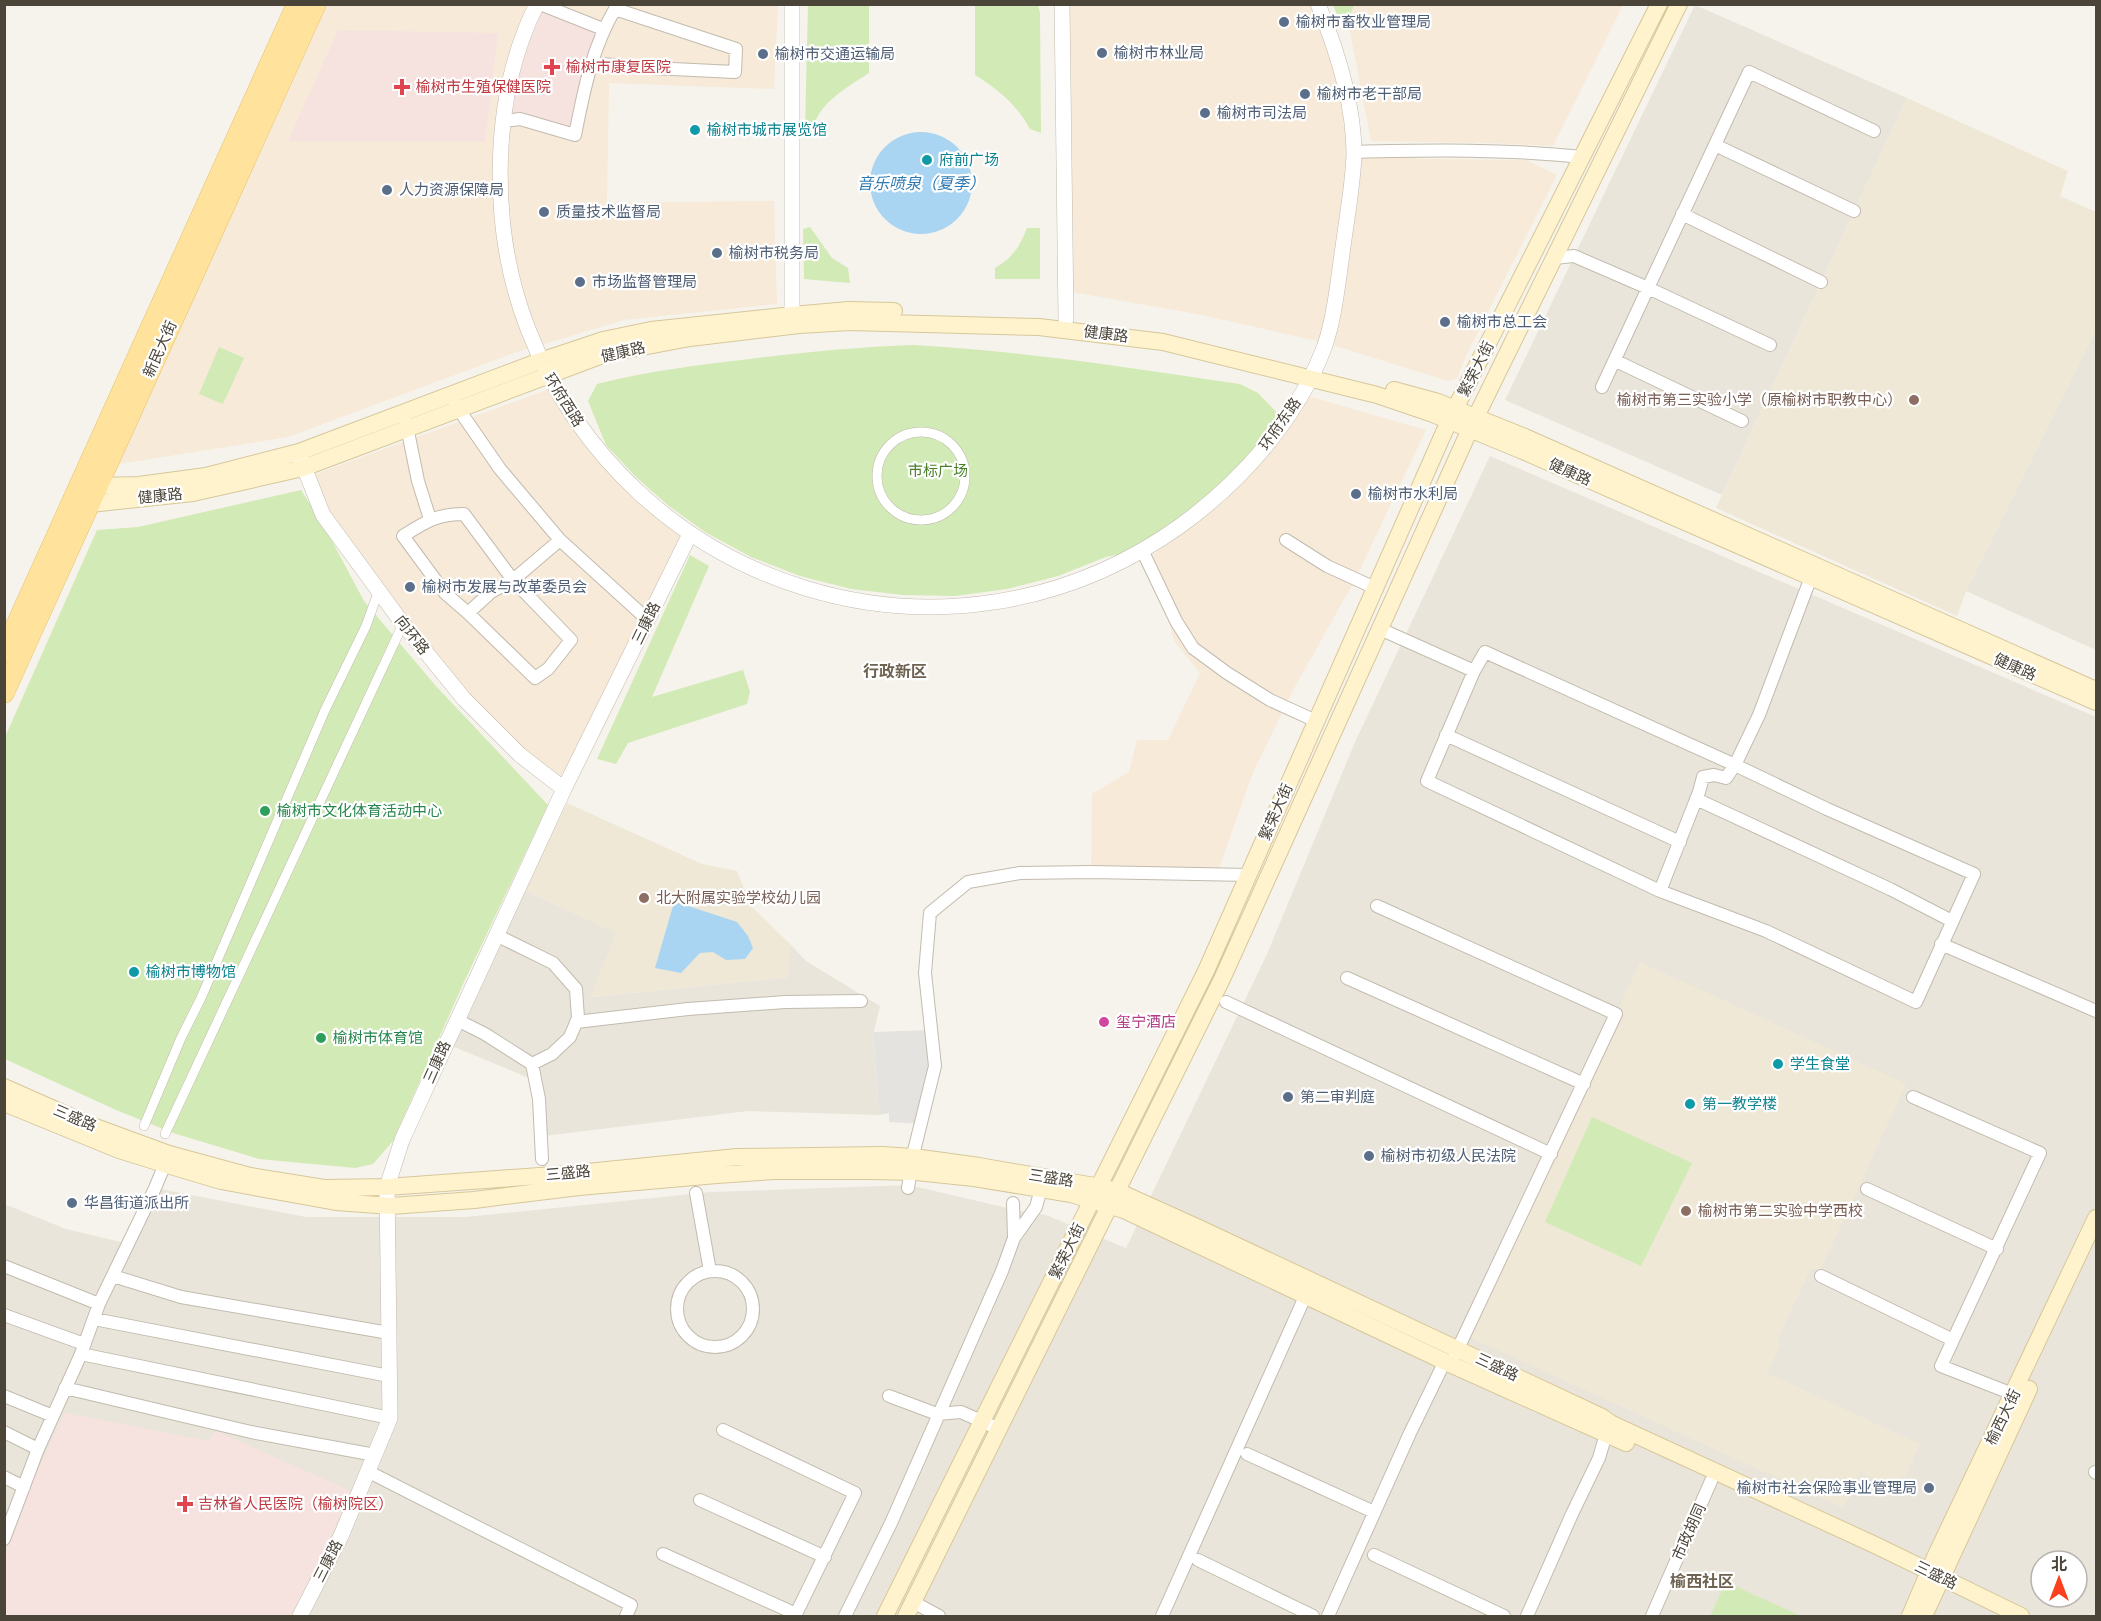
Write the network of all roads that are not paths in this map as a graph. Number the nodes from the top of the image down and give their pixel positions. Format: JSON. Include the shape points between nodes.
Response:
{"nodes":[{"id":1,"x":297,"y":4,"type":"edge"},
{"id":2,"x":316,"y":4,"type":"edge"},
{"id":3,"x":539,"y":4,"type":"edge"},
{"id":4,"x":792,"y":4,"type":"edge"},
{"id":5,"x":1062,"y":4,"type":"edge"},
{"id":6,"x":1318,"y":4,"type":"edge"},
{"id":7,"x":1659,"y":4,"type":"edge"},
{"id":8,"x":1679,"y":4,"type":"edge"},
{"id":9,"x":603,"y":29,"type":"junction"},
{"id":10,"x":590,"y":63,"type":"junction"},
{"id":11,"x":504,"y":121,"type":"junction"},
{"id":12,"x":1874,"y":131,"type":"dead end"},
{"id":13,"x":1715,"y":145,"type":"junction"},
{"id":14,"x":1354,"y":152,"type":"junction"},
{"id":15,"x":1583,"y":157,"type":"junction"},
{"id":16,"x":1854,"y":211,"type":"dead end"},
{"id":17,"x":1682,"y":214,"type":"junction"},
{"id":18,"x":1554,"y":258,"type":"junction"},
{"id":19,"x":1821,"y":282,"type":"dead end"},
{"id":20,"x":1648,"y":288,"type":"junction"},
{"id":21,"x":792,"y":315,"type":"junction"},
{"id":22,"x":1066,"y":319,"type":"junction"},
{"id":23,"x":1770,"y":345,"type":"dead end"},
{"id":24,"x":1616,"y":361,"type":"junction"},
{"id":25,"x":544,"y":368,"type":"junction"},
{"id":26,"x":1312,"y":373,"type":"junction"},
{"id":27,"x":1602,"y":387,"type":"dead end"},
{"id":28,"x":454,"y":402,"type":"junction"},
{"id":29,"x":1452,"y":415,"type":"junction"},
{"id":30,"x":405,"y":421,"type":"junction"},
{"id":31,"x":1742,"y":421,"type":"dead end"},
{"id":32,"x":1473,"y":423,"type":"junction"},
{"id":33,"x":301,"y":460,"type":"junction"},
{"id":34,"x":877,"y":479,"type":"joint"},
{"id":35,"x":86,"y":492,"type":"junction"},
{"id":36,"x":430,"y":519,"type":"junction"},
{"id":37,"x":690,"y":534,"type":"junction"},
{"id":38,"x":560,"y":540,"type":"junction"},
{"id":39,"x":1286,"y":540,"type":"dead end"},
{"id":40,"x":1142,"y":550,"type":"junction"},
{"id":41,"x":1811,"y":577,"type":"junction"},
{"id":42,"x":513,"y":580,"type":"junction"},
{"id":43,"x":1375,"y":588,"type":"junction"},
{"id":44,"x":379,"y":590,"type":"junction"},
{"id":45,"x":902,"y":606,"type":"joint"},
{"id":46,"x":468,"y":614,"type":"junction"},
{"id":47,"x":648,"y":620,"type":"junction"},
{"id":48,"x":402,"y":624,"type":"junction"},
{"id":49,"x":1380,"y":628,"type":"junction"},
{"id":50,"x":4,"y":652,"type":"edge"},
{"id":51,"x":1474,"y":670,"type":"junction"},
{"id":52,"x":2097,"y":690,"type":"edge"},
{"id":53,"x":4,"y":693,"type":"edge"},
{"id":54,"x":2097,"y":702,"type":"edge"},
{"id":55,"x":1316,"y":721,"type":"junction"},
{"id":56,"x":1446,"y":735,"type":"junction"},
{"id":57,"x":1735,"y":765,"type":"junction"},
{"id":58,"x":564,"y":789,"type":"junction"},
{"id":59,"x":1696,"y":799,"type":"junction"},
{"id":60,"x":1680,"y":842,"type":"junction"},
{"id":61,"x":1249,"y":874,"type":"junction"},
{"id":62,"x":1660,"y":891,"type":"junction"},
{"id":63,"x":1377,"y":906,"type":"dead end"},
{"id":64,"x":1952,"y":921,"type":"junction"},
{"id":65,"x":496,"y":935,"type":"junction"},
{"id":66,"x":1941,"y":944,"type":"junction"},
{"id":67,"x":1347,"y":978,"type":"dead end"},
{"id":68,"x":861,"y":1002,"type":"dead end"},
{"id":69,"x":1226,"y":1002,"type":"dead end"},
{"id":70,"x":2097,"y":1011,"type":"edge"},
{"id":71,"x":456,"y":1020,"type":"junction"},
{"id":72,"x":576,"y":1022,"type":"junction"},
{"id":73,"x":532,"y":1064,"type":"junction"},
{"id":74,"x":1584,"y":1084,"type":"junction"},
{"id":75,"x":4,"y":1087,"type":"edge"},
{"id":76,"x":1913,"y":1097,"type":"dead end"},
{"id":77,"x":4,"y":1103,"type":"edge"},
{"id":78,"x":144,"y":1126,"type":"dead end"},
{"id":79,"x":165,"y":1134,"type":"dead end"},
{"id":80,"x":1551,"y":1154,"type":"junction"},
{"id":81,"x":166,"y":1159,"type":"junction"},
{"id":82,"x":542,"y":1159,"type":"dead end"},
{"id":83,"x":911,"y":1172,"type":"junction"},
{"id":84,"x":387,"y":1187,"type":"junction"},
{"id":85,"x":1041,"y":1190,"type":"junction"},
{"id":86,"x":1867,"y":1190,"type":"dead end"},
{"id":87,"x":696,"y":1193,"type":"dead end"},
{"id":88,"x":1096,"y":1193,"type":"junction"},
{"id":89,"x":1113,"y":1198,"type":"junction"},
{"id":90,"x":1013,"y":1203,"type":"dead end"},
{"id":91,"x":386,"y":1205,"type":"junction"},
{"id":92,"x":2097,"y":1218,"type":"edge"},
{"id":93,"x":1014,"y":1238,"type":"junction"},
{"id":94,"x":2097,"y":1244,"type":"edge"},
{"id":95,"x":1997,"y":1249,"type":"junction"},
{"id":96,"x":4,"y":1266,"type":"edge"},
{"id":97,"x":710,"y":1271,"type":"junction"},
{"id":98,"x":113,"y":1276,"type":"junction"},
{"id":99,"x":1821,"y":1276,"type":"dead end"},
{"id":100,"x":1310,"y":1288,"type":"junction"},
{"id":101,"x":99,"y":1304,"type":"junction"},
{"id":102,"x":4,"y":1315,"type":"edge"},
{"id":103,"x":93,"y":1319,"type":"junction"},
{"id":104,"x":388,"y":1334,"type":"junction"},
{"id":105,"x":1953,"y":1340,"type":"junction"},
{"id":106,"x":1458,"y":1348,"type":"junction"},
{"id":107,"x":83,"y":1349,"type":"junction"},
{"id":108,"x":1448,"y":1363,"type":"junction"},
{"id":109,"x":389,"y":1376,"type":"junction"},
{"id":110,"x":65,"y":1388,"type":"junction"},
{"id":111,"x":4,"y":1396,"type":"edge"},
{"id":112,"x":889,"y":1396,"type":"dead end"},
{"id":113,"x":2019,"y":1396,"type":"junction"},
{"id":114,"x":938,"y":1414,"type":"junction"},
{"id":115,"x":53,"y":1416,"type":"junction"},
{"id":116,"x":390,"y":1418,"type":"junction"},
{"id":117,"x":982,"y":1421,"type":"junction"},
{"id":118,"x":999,"y":1429,"type":"junction"},
{"id":119,"x":723,"y":1430,"type":"dead end"},
{"id":120,"x":4,"y":1432,"type":"edge"},
{"id":121,"x":1606,"y":1434,"type":"junction"},
{"id":122,"x":38,"y":1449,"type":"junction"},
{"id":123,"x":1247,"y":1454,"type":"dead end"},
{"id":124,"x":375,"y":1455,"type":"junction"},
{"id":125,"x":369,"y":1472,"type":"junction"},
{"id":126,"x":4,"y":1477,"type":"edge"},
{"id":127,"x":1711,"y":1481,"type":"junction"},
{"id":128,"x":24,"y":1487,"type":"junction"},
{"id":129,"x":700,"y":1500,"type":"dead end"},
{"id":130,"x":1374,"y":1512,"type":"junction"},
{"id":131,"x":5,"y":1534,"type":"edge"},
{"id":132,"x":663,"y":1554,"type":"dead end"},
{"id":133,"x":1374,"y":1556,"type":"dead end"},
{"id":134,"x":825,"y":1557,"type":"junction"},
{"id":135,"x":1198,"y":1560,"type":"dead end"},
{"id":136,"x":1933,"y":1580,"type":"junction"},
{"id":137,"x":909,"y":1609,"type":"edge"},
{"id":138,"x":795,"y":1615,"type":"edge"},
{"id":139,"x":300,"y":1617,"type":"edge"},
{"id":140,"x":626,"y":1617,"type":"edge"},
{"id":141,"x":845,"y":1617,"type":"edge"},
{"id":142,"x":885,"y":1617,"type":"edge"},
{"id":143,"x":939,"y":1617,"type":"edge"},
{"id":144,"x":1162,"y":1617,"type":"edge"},
{"id":145,"x":1313,"y":1617,"type":"edge"},
{"id":146,"x":1328,"y":1617,"type":"edge"},
{"id":147,"x":1504,"y":1617,"type":"edge"},
{"id":148,"x":1527,"y":1617,"type":"edge"},
{"id":149,"x":1652,"y":1617,"type":"edge"},
{"id":150,"x":1910,"y":1617,"type":"edge"},
{"id":151,"x":1924,"y":1617,"type":"edge"},
{"id":152,"x":2000,"y":1617,"type":"edge"},
{"id":153,"x":2022,"y":1617,"type":"edge"}],
"edges":[{"from":1,"to":35,"type":"main road","name":"新民大街"},
{"from":2,"to":35,"type":"main road","name":"新民大街"},
{"from":3,"to":9,"type":"street"},
{"from":3,"to":11,"type":"street","name":"环府西路","via":[[513,70]]},
{"from":4,"to":21,"type":"street"},
{"from":5,"to":22,"type":"street"},
{"from":6,"to":14,"type":"street","name":"环府东路","via":[[1348,103]]},
{"from":7,"to":15,"type":"main road","name":"繁荣大街"},
{"from":8,"to":18,"type":"main road","name":"繁荣大街"},
{"from":9,"to":10,"type":"street"},
{"from":9,"to":10,"type":"street","via":[[615,9],[736,49],[735,72]]},
{"from":10,"to":11,"type":"street","via":[[575,135],[520,119]]},
{"from":11,"to":25,"type":"street","name":"环府西路","via":[[500,188],[505,248],[519,305]]},
{"from":12,"to":13,"type":"street","via":[[1749,72]]},
{"from":13,"to":16,"type":"street"},
{"from":13,"to":17,"type":"street"},
{"from":14,"to":15,"type":"street","via":[[1486,150]]},
{"from":14,"to":26,"type":"street","name":"环府东路","via":[[1332,315],[1326,343]]},
{"from":15,"to":29,"type":"main road","name":"繁荣大街"},
{"from":17,"to":19,"type":"street"},
{"from":17,"to":20,"type":"street"},
{"from":18,"to":20,"type":"street","via":[[1574,256]]},
{"from":18,"to":32,"type":"main road","name":"繁荣大街"},
{"from":20,"to":23,"type":"street"},
{"from":20,"to":24,"type":"street"},
{"from":21,"to":22,"type":"main road","name":"健康路","via":[[849,310]]},
{"from":21,"to":25,"type":"main road","name":"健康路","via":[[651,330],[603,340]]},
{"from":22,"to":26,"type":"main road","name":"健康路","via":[[1162,333]]},
{"from":24,"to":27,"type":"street"},
{"from":24,"to":31,"type":"street"},
{"from":25,"to":26,"type":"main road","name":"健康路","via":[[690,338],[850,322],[1039,327],[1108,334]]},
{"from":25,"to":28,"type":"main road","name":"健康路"},
{"from":25,"to":37,"type":"street","name":"环府西路","via":[[571,415],[615,471]]},
{"from":26,"to":29,"type":"main road","name":"健康路"},
{"from":26,"to":40,"type":"street","name":"环府东路","via":[[1276,433],[1241,474],[1202,510]]},
{"from":28,"to":30,"type":"main road","name":"健康路"},
{"from":28,"to":38,"type":"street","via":[[500,469]]},
{"from":29,"to":32,"type":"main road","name":"健康路"},
{"from":29,"to":43,"type":"main road","name":"繁荣大街"},
{"from":30,"to":33,"type":"main road","name":"健康路"},
{"from":30,"to":36,"type":"street"},
{"from":32,"to":41,"type":"main road","name":"健康路"},
{"from":32,"to":49,"type":"main road","name":"繁荣大街"},
{"from":32,"to":52,"type":"main road","name":"健康路"},
{"from":33,"to":35,"type":"main road","name":"健康路","via":[[193,493]]},
{"from":33,"to":44,"type":"street","name":"向环路","via":[[323,515]]},
{"from":34,"to":34,"type":"street","via":[[883,453],[902,436],[915,433],[939,436],[950,443],[964,463],[966,477],[957,502],[942,515],[922,521],[896,513],[883,498]]},
{"from":35,"to":50,"type":"main road","name":"新民大街"},
{"from":35,"to":53,"type":"main road","name":"新民大街"},
{"from":36,"to":42,"type":"street","via":[[464,514]]},
{"from":36,"to":46,"type":"street","via":[[403,536],[445,593]]},
{"from":37,"to":45,"type":"street","name":"环府西路","via":[[747,567],[797,586],[849,600]]},
{"from":37,"to":47,"type":"street","name":"三康路"},
{"from":38,"to":42,"type":"street"},
{"from":38,"to":47,"type":"street"},
{"from":39,"to":43,"type":"street","via":[[1327,566]]},
{"from":40,"to":45,"type":"street","name":"环府东路","via":[[1061,587],[1009,600],[956,606]]},
{"from":40,"to":55,"type":"street","via":[[1193,648],[1270,700]]},
{"from":41,"to":54,"type":"main road","name":"健康路"},
{"from":41,"to":57,"type":"street","via":[[1759,715]]},
{"from":42,"to":46,"type":"street","via":[[491,592]]},
{"from":42,"to":46,"type":"street","via":[[571,640],[548,669],[535,678]]},
{"from":43,"to":55,"type":"main road","name":"繁荣大街"},
{"from":44,"to":48,"type":"street","name":"向环路"},
{"from":44,"to":78,"type":"street"},
{"from":47,"to":58,"type":"street","name":"三康路"},
{"from":48,"to":58,"type":"street","name":"向环路","via":[[464,699],[520,755]]},
{"from":48,"to":79,"type":"street"},
{"from":49,"to":51,"type":"street"},
{"from":49,"to":89,"type":"main road","name":"繁荣大街","via":[[1222,979]]},
{"from":51,"to":56,"type":"street"},
{"from":51,"to":57,"type":"street","via":[[1485,652]]},
{"from":55,"to":61,"type":"main road","name":"繁荣大街"},
{"from":56,"to":60,"type":"street"},
{"from":56,"to":62,"type":"street","via":[[1427,781]]},
{"from":57,"to":59,"type":"street","via":[[1726,778],[1703,777]]},
{"from":57,"to":64,"type":"street","via":[[1974,874]]},
{"from":58,"to":65,"type":"street","name":"三康路"},
{"from":59,"to":60,"type":"street"},
{"from":59,"to":64,"type":"street"},
{"from":60,"to":62,"type":"street"},
{"from":61,"to":83,"type":"street","via":[[1020,873],[968,882],[930,913],[925,974],[935,1066]]},
{"from":61,"to":88,"type":"main road","name":"繁荣大街","via":[[1206,971]]},
{"from":62,"to":66,"type":"street","via":[[1766,931],[1916,1002]]},
{"from":63,"to":74,"type":"street","via":[[1616,1014]]},
{"from":64,"to":66,"type":"street"},
{"from":65,"to":71,"type":"street","name":"三康路"},
{"from":65,"to":72,"type":"street","via":[[553,963],[576,989]]},
{"from":66,"to":70,"type":"street"},
{"from":67,"to":74,"type":"street"},
{"from":68,"to":72,"type":"street","via":[[688,1009]]},
{"from":69,"to":80,"type":"street"},
{"from":71,"to":73,"type":"street"},
{"from":71,"to":84,"type":"street","name":"三康路","via":[[402,1140]]},
{"from":72,"to":73,"type":"street","via":[[570,1037],[552,1054]]},
{"from":73,"to":82,"type":"street","via":[[539,1099]]},
{"from":74,"to":80,"type":"street"},
{"from":75,"to":81,"type":"main road","name":"三盛路"},
{"from":76,"to":95,"type":"street","via":[[2040,1154]]},
{"from":77,"to":81,"type":"main road","via":[[119,1150]]},
{"from":80,"to":106,"type":"street"},
{"from":81,"to":84,"type":"main road","name":"三盛路","via":[[324,1188]]},
{"from":81,"to":91,"type":"main road","via":[[221,1181],[336,1202]]},
{"from":81,"to":98,"type":"street"},
{"from":83,"to":84,"type":"main road","name":"三盛路","via":[[882,1155],[737,1157]]},
{"from":83,"to":85,"type":"main road","name":"三盛路"},
{"from":83,"to":88,"type":"main road","name":"三盛路"},
{"from":83,"to":91,"type":"main road","via":[[774,1171]]},
{"from":84,"to":91,"type":"street","name":"三康路"},
{"from":85,"to":88,"type":"main road","name":"三盛路"},
{"from":85,"to":93,"type":"street","via":[[1036,1207]]},
{"from":86,"to":95,"type":"street"},
{"from":87,"to":97,"type":"street"},
{"from":88,"to":89,"type":"main road","name":"三盛路"},
{"from":88,"to":117,"type":"main road","name":"繁荣大街"},
{"from":89,"to":100,"type":"main road","name":"三盛路"},
{"from":89,"to":118,"type":"main road","name":"繁荣大街"},
{"from":90,"to":93,"type":"street"},
{"from":91,"to":104,"type":"street","name":"三康路"},
{"from":92,"to":113,"type":"main road","name":"榆西大街"},
{"from":93,"to":114,"type":"street"},
{"from":94,"to":113,"type":"main road","name":"榆西大街"},
{"from":95,"to":105,"type":"street"},
{"from":96,"to":101,"type":"street"},
{"from":97,"to":97,"type":"street","via":[[687,1283],[677,1304],[677,1316],[681,1327],[695,1341],[722,1346],[743,1334],[750,1323],[751,1297],[735,1277]]},
{"from":98,"to":101,"type":"street"},
{"from":98,"to":104,"type":"street","via":[[181,1297]]},
{"from":99,"to":105,"type":"street"},
{"from":100,"to":106,"type":"main road","name":"三盛路"},
{"from":100,"to":108,"type":"main road","name":"三盛路"},
{"from":100,"to":144,"type":"street"},
{"from":101,"to":103,"type":"street"},
{"from":102,"to":107,"type":"street"},
{"from":103,"to":107,"type":"street"},
{"from":103,"to":109,"type":"street"},
{"from":104,"to":109,"type":"street","name":"三康路"},
{"from":105,"to":113,"type":"street","via":[[1941,1366]]},
{"from":106,"to":108,"type":"street"},
{"from":106,"to":136,"type":"main road","name":"三盛路"},
{"from":107,"to":110,"type":"street"},
{"from":107,"to":116,"type":"street"},
{"from":108,"to":121,"type":"main road","name":"三盛路"},
{"from":108,"to":130,"type":"street"},
{"from":109,"to":116,"type":"street","name":"三康路"},
{"from":110,"to":115,"type":"street"},
{"from":110,"to":124,"type":"street","via":[[251,1432]]},
{"from":111,"to":115,"type":"street"},
{"from":112,"to":114,"type":"street"},
{"from":113,"to":136,"type":"main road","name":"榆西大街"},
{"from":114,"to":117,"type":"street","via":[[961,1412]]},
{"from":114,"to":141,"type":"street"},
{"from":115,"to":122,"type":"street"},
{"from":116,"to":124,"type":"street","name":"三康路"},
{"from":117,"to":118,"type":"street"},
{"from":117,"to":142,"type":"main road","name":"繁荣大街"},
{"from":118,"to":137,"type":"main road","name":"繁荣大街"},
{"from":119,"to":134,"type":"street","via":[[855,1493]]},
{"from":120,"to":122,"type":"street"},
{"from":121,"to":127,"type":"main road","name":"三盛路"},
{"from":121,"to":148,"type":"street","via":[[1599,1458]]},
{"from":122,"to":128,"type":"street"},
{"from":123,"to":130,"type":"street"},
{"from":124,"to":125,"type":"street","name":"三康路"},
{"from":125,"to":139,"type":"street","name":"三康路"},
{"from":125,"to":140,"type":"street","via":[[631,1605]]},
{"from":126,"to":128,"type":"street"},
{"from":127,"to":136,"type":"main road","name":"三盛路"},
{"from":127,"to":149,"type":"street","name":"市政胡同"},
{"from":128,"to":131,"type":"street"},
{"from":129,"to":134,"type":"street"},
{"from":130,"to":146,"type":"street"},
{"from":132,"to":138,"type":"street"},
{"from":133,"to":147,"type":"street"},
{"from":134,"to":138,"type":"street"},
{"from":135,"to":145,"type":"street"},
{"from":136,"to":150,"type":"main road","name":"榆西大街"},
{"from":136,"to":151,"type":"main road","name":"榆西大街"},
{"from":136,"to":152,"type":"main road","name":"三盛路"},
{"from":136,"to":153,"type":"main road","name":"三盛路"},
{"from":137,"to":143,"type":"street"}]}
